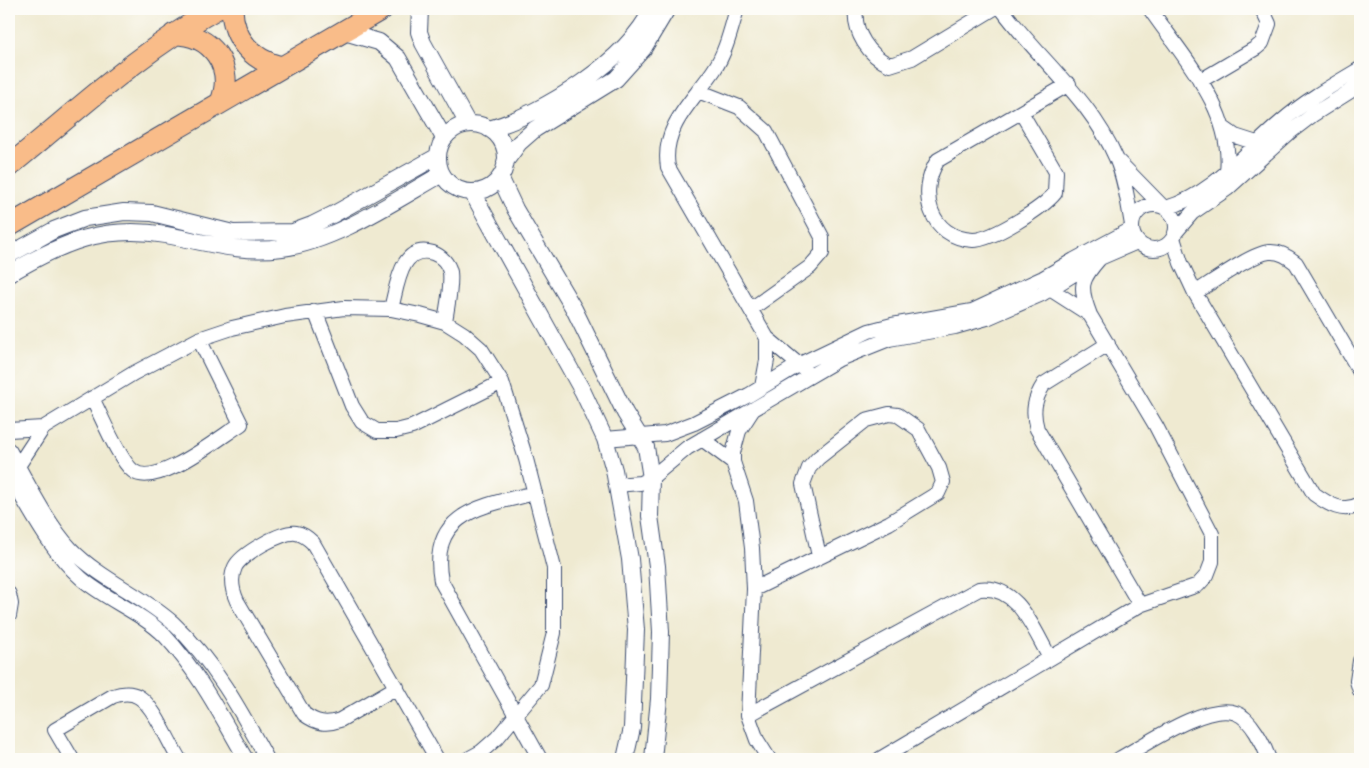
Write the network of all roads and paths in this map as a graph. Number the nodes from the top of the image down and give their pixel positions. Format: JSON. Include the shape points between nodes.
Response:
{"nodes":[{"id":1,"x":216,"y":9,"type":"edge"},
{"id":2,"x":232,"y":9,"type":"edge"},
{"id":3,"x":382,"y":9,"type":"edge"},
{"id":4,"x":420,"y":9,"type":"edge"},
{"id":5,"x":652,"y":9,"type":"edge"},
{"id":6,"x":667,"y":9,"type":"edge"},
{"id":7,"x":738,"y":9,"type":"edge"},
{"id":8,"x":856,"y":9,"type":"edge"},
{"id":9,"x":993,"y":9,"type":"edge"},
{"id":10,"x":1002,"y":9,"type":"edge"},
{"id":11,"x":1150,"y":9,"type":"edge"},
{"id":12,"x":1262,"y":9,"type":"edge"},
{"id":13,"x":341,"y":31,"type":"junction"},
{"id":14,"x":174,"y":34,"type":"junction"},
{"id":15,"x":281,"y":67,"type":"junction"},
{"id":16,"x":1360,"y":69,"type":"edge"},
{"id":17,"x":1200,"y":81,"type":"junction"},
{"id":18,"x":1068,"y":84,"type":"junction"},
{"id":19,"x":1360,"y":85,"type":"edge"},
{"id":20,"x":698,"y":91,"type":"junction"},
{"id":21,"x":221,"y":102,"type":"junction"},
{"id":22,"x":1021,"y":112,"type":"junction"},
{"id":23,"x":468,"y":124,"type":"junction"},
{"id":24,"x":489,"y":129,"type":"junction"},
{"id":25,"x":1225,"y":129,"type":"junction"},
{"id":26,"x":444,"y":138,"type":"junction"},
{"id":27,"x":1264,"y":146,"type":"junction"},
{"id":28,"x":438,"y":156,"type":"junction"},
{"id":29,"x":1116,"y":158,"type":"junction"},
{"id":30,"x":9,"y":166,"type":"edge"},
{"id":31,"x":502,"y":169,"type":"junction"},
{"id":32,"x":1227,"y":172,"type":"junction"},
{"id":33,"x":442,"y":174,"type":"junction"},
{"id":34,"x":472,"y":192,"type":"junction"},
{"id":35,"x":1165,"y":208,"type":"junction"},
{"id":36,"x":9,"y":226,"type":"edge"},
{"id":37,"x":1133,"y":232,"type":"junction"},
{"id":38,"x":1174,"y":235,"type":"junction"},
{"id":39,"x":1161,"y":248,"type":"junction"},
{"id":40,"x":9,"y":256,"type":"edge"},
{"id":41,"x":1100,"y":258,"type":"junction"},
{"id":42,"x":1181,"y":263,"type":"junction"},
{"id":43,"x":9,"y":274,"type":"edge"},
{"id":44,"x":1047,"y":284,"type":"junction"},
{"id":45,"x":1194,"y":293,"type":"junction"},
{"id":46,"x":392,"y":309,"type":"junction"},
{"id":47,"x":751,"y":309,"type":"junction"},
{"id":48,"x":314,"y":311,"type":"junction"},
{"id":49,"x":1090,"y":315,"type":"junction"},
{"id":50,"x":445,"y":322,"type":"junction"},
{"id":51,"x":767,"y":338,"type":"junction"},
{"id":52,"x":199,"y":339,"type":"junction"},
{"id":53,"x":1108,"y":344,"type":"junction"},
{"id":54,"x":800,"y":364,"type":"junction"},
{"id":55,"x":1360,"y":372,"type":"edge"},
{"id":56,"x":810,"y":376,"type":"junction"},
{"id":57,"x":502,"y":382,"type":"junction"},
{"id":58,"x":762,"y":387,"type":"junction"},
{"id":59,"x":92,"y":398,"type":"junction"},
{"id":60,"x":752,"y":401,"type":"junction"},
{"id":61,"x":43,"y":428,"type":"junction"},
{"id":62,"x":678,"y":429,"type":"junction"},
{"id":63,"x":9,"y":430,"type":"edge"},
{"id":64,"x":640,"y":436,"type":"junction"},
{"id":65,"x":605,"y":439,"type":"junction"},
{"id":66,"x":702,"y":439,"type":"junction"},
{"id":67,"x":687,"y":448,"type":"junction"},
{"id":68,"x":9,"y":450,"type":"edge"},
{"id":69,"x":733,"y":462,"type":"junction"},
{"id":70,"x":13,"y":471,"type":"edge"},
{"id":71,"x":651,"y":478,"type":"junction"},
{"id":72,"x":616,"y":485,"type":"junction"},
{"id":73,"x":535,"y":493,"type":"junction"},
{"id":74,"x":1360,"y":504,"type":"edge"},
{"id":75,"x":819,"y":556,"type":"junction"},
{"id":76,"x":754,"y":589,"type":"junction"},
{"id":77,"x":9,"y":594,"type":"edge"},
{"id":78,"x":1140,"y":606,"type":"junction"},
{"id":79,"x":9,"y":616,"type":"edge"},
{"id":80,"x":1050,"y":658,"type":"junction"},
{"id":81,"x":1360,"y":661,"type":"edge"},
{"id":82,"x":397,"y":687,"type":"junction"},
{"id":83,"x":1360,"y":691,"type":"edge"},
{"id":84,"x":748,"y":715,"type":"junction"},
{"id":85,"x":516,"y":717,"type":"junction"},
{"id":86,"x":485,"y":756,"type":"edge"},
{"id":87,"x":72,"y":759,"type":"edge"},
{"id":88,"x":179,"y":759,"type":"edge"},
{"id":89,"x":246,"y":759,"type":"edge"},
{"id":90,"x":267,"y":759,"type":"edge"},
{"id":91,"x":437,"y":759,"type":"edge"},
{"id":92,"x":468,"y":759,"type":"edge"},
{"id":93,"x":540,"y":759,"type":"edge"},
{"id":94,"x":625,"y":759,"type":"edge"},
{"id":95,"x":653,"y":759,"type":"edge"},
{"id":96,"x":769,"y":759,"type":"edge"},
{"id":97,"x":880,"y":759,"type":"edge"},
{"id":98,"x":1119,"y":759,"type":"edge"},
{"id":99,"x":1269,"y":759,"type":"edge"}],
"edges":[{"from":1,"to":14,"type":"main road"},
{"from":2,"to":15,"type":"main road","via":[[236,32],[245,47],[265,62]]},
{"from":3,"to":13,"type":"main road"},
{"from":4,"to":23,"type":"street","via":[[419,26],[424,43]]},
{"from":5,"to":24,"type":"street","via":[[634,37],[601,70],[510,123]]},
{"from":6,"to":31,"type":"street","via":[[648,43],[616,80],[535,129],[519,143]]},
{"from":7,"to":20,"type":"street","via":[[718,62]]},
{"from":8,"to":9,"type":"street","via":[[854,22],[865,44],[879,60],[890,65],[912,58]]},
{"from":10,"to":18,"type":"street"},
{"from":11,"to":17,"type":"street"},
{"from":12,"to":17,"type":"street","via":[[1269,24],[1262,42]]},
{"from":13,"to":15,"type":"main road"},
{"from":13,"to":26,"type":"street","via":[[379,42],[398,58]]},
{"from":14,"to":21,"type":"main road","via":[[201,39],[220,58],[226,76]]},
{"from":14,"to":30,"type":"main road","via":[[118,73]]},
{"from":15,"to":21,"type":"main road"},
{"from":16,"to":27,"type":"street","via":[[1306,102]]},
{"from":17,"to":25,"type":"street"},
{"from":18,"to":22,"type":"street"},
{"from":18,"to":29,"type":"street","via":[[1098,125]]},
{"from":19,"to":27,"type":"street"},
{"from":20,"to":47,"type":"street","via":[[670,134],[666,146],[668,167]]},
{"from":20,"to":47,"type":"street","via":[[739,107],[766,130],[822,236],[822,252],[810,267]]},
{"from":21,"to":36,"type":"main road"},
{"from":22,"to":22,"type":"street","via":[[938,160],[932,170],[926,193],[928,205],[950,233],[973,240],[985,238],[1043,205],[1055,193],[1056,172]]},
{"from":23,"to":24,"type":"street"},
{"from":23,"to":26,"type":"street","via":[[452,130]]},
{"from":24,"to":31,"type":"street","via":[[504,146]]},
{"from":25,"to":27,"type":"street","via":[[1246,141]]},
{"from":25,"to":32,"type":"street","via":[[1229,158]]},
{"from":26,"to":28,"type":"street"},
{"from":27,"to":32,"type":"street"},
{"from":27,"to":38,"type":"street","via":[[1227,189],[1192,213]]},
{"from":28,"to":33,"type":"street"},
{"from":28,"to":40,"type":"street","via":[[334,214],[293,232],[234,233],[152,213],[124,212],[85,218],[54,230]]},
{"from":29,"to":35,"type":"street"},
{"from":29,"to":37,"type":"street"},
{"from":31,"to":34,"type":"street","via":[[488,188]]},
{"from":31,"to":64,"type":"street","via":[[515,209],[574,309],[625,413]]},
{"from":32,"to":35,"type":"street","via":[[1187,200]]},
{"from":33,"to":34,"type":"street","via":[[455,187]]},
{"from":33,"to":43,"type":"street","via":[[336,231],[291,247],[235,250],[134,231],[93,235],[55,248]]},
{"from":34,"to":65,"type":"street"},
{"from":35,"to":37,"type":"street","via":[[1145,206],[1136,214]]},
{"from":35,"to":38,"type":"street","via":[[1173,216]]},
{"from":37,"to":39,"type":"street","via":[[1150,249]]},
{"from":37,"to":41,"type":"street"},
{"from":37,"to":44,"type":"street","via":[[1074,260]]},
{"from":38,"to":39,"type":"street"},
{"from":38,"to":42,"type":"street"},
{"from":39,"to":42,"type":"street"},
{"from":41,"to":44,"type":"street"},
{"from":41,"to":49,"type":"street","via":[[1085,274],[1083,282],[1082,296]]},
{"from":42,"to":45,"type":"street"},
{"from":44,"to":49,"type":"street"},
{"from":44,"to":54,"type":"street","via":[[972,311],[869,331]]},
{"from":44,"to":56,"type":"street","via":[[987,318],[871,345],[839,358]]},
{"from":45,"to":55,"type":"street","via":[[1260,254],[1280,253],[1289,257],[1299,268]]},
{"from":45,"to":74,"type":"street","via":[[1314,494],[1340,508],[1349,509]]},
{"from":46,"to":48,"type":"street"},
{"from":46,"to":50,"type":"street"},
{"from":46,"to":50,"type":"street","via":[[402,266],[413,254],[429,252],[443,259],[450,274]]},
{"from":47,"to":51,"type":"street"},
{"from":48,"to":52,"type":"street","via":[[232,328]]},
{"from":48,"to":57,"type":"street","via":[[352,406],[362,422],[377,430],[396,431],[412,427]]},
{"from":49,"to":53,"type":"street"},
{"from":50,"to":57,"type":"street","via":[[481,349]]},
{"from":51,"to":54,"type":"street"},
{"from":51,"to":58,"type":"street"},
{"from":52,"to":59,"type":"street"},
{"from":52,"to":59,"type":"street","via":[[241,424],[176,466],[146,475],[131,470]]},
{"from":53,"to":78,"type":"street","via":[[1044,384],[1035,400],[1034,418],[1037,429]]},
{"from":53,"to":78,"type":"street","via":[[1161,434],[1212,534],[1212,562],[1198,585]]},
{"from":54,"to":56,"type":"street"},
{"from":54,"to":58,"type":"street"},
{"from":56,"to":60,"type":"street"},
{"from":57,"to":73,"type":"street"},
{"from":58,"to":60,"type":"street"},
{"from":59,"to":61,"type":"street"},
{"from":60,"to":62,"type":"street"},
{"from":60,"to":66,"type":"street"},
{"from":60,"to":69,"type":"street","via":[[739,431]]},
{"from":61,"to":63,"type":"street"},
{"from":61,"to":70,"type":"street"},
{"from":62,"to":64,"type":"street","via":[[665,434]]},
{"from":62,"to":67,"type":"street"},
{"from":64,"to":65,"type":"street"},
{"from":64,"to":71,"type":"street","via":[[646,447]]},
{"from":65,"to":72,"type":"street"},
{"from":66,"to":67,"type":"street"},
{"from":66,"to":69,"type":"street"},
{"from":67,"to":71,"type":"street"},
{"from":68,"to":70,"type":"street"},
{"from":69,"to":76,"type":"street","via":[[746,501]]},
{"from":70,"to":89,"type":"street","via":[[68,565],[97,592],[141,617],[163,634],[181,654]]},
{"from":70,"to":90,"type":"street","via":[[72,550],[117,586],[173,623],[220,676]]},
{"from":71,"to":72,"type":"street","via":[[640,483]]},
{"from":71,"to":95,"type":"street","via":[[650,516],[661,632]]},
{"from":72,"to":94,"type":"street","via":[[630,559],[636,630],[632,728]]},
{"from":73,"to":85,"type":"street","via":[[554,568],[554,633],[541,685]]},
{"from":73,"to":85,"type":"street","via":[[473,509],[458,518],[440,547],[438,564],[441,581]]},
{"from":75,"to":75,"type":"street","via":[[889,523],[932,498],[942,487],[939,468],[918,429],[898,415],[866,420],[810,468],[803,484]]},
{"from":75,"to":76,"type":"street"},
{"from":76,"to":84,"type":"street"},
{"from":77,"to":79,"type":"street"},
{"from":78,"to":80,"type":"street"},
{"from":80,"to":84,"type":"street","via":[[1016,601],[999,589],[979,588]]},
{"from":80,"to":97,"type":"street"},
{"from":81,"to":83,"type":"street","via":[[1357,681]]},
{"from":82,"to":82,"type":"street","via":[[318,550],[305,536],[286,533],[240,559],[233,574],[233,593],[304,714],[312,720],[331,723]]},
{"from":82,"to":91,"type":"street"},
{"from":84,"to":96,"type":"street","via":[[757,740]]},
{"from":85,"to":86,"type":"street"},
{"from":85,"to":93,"type":"street"},
{"from":86,"to":92,"type":"street"},
{"from":87,"to":88,"type":"street","via":[[55,730],[121,693],[139,697],[146,703]]},
{"from":98,"to":99,"type":"street","via":[[1202,715],[1214,712],[1236,713],[1248,722]]}]}
